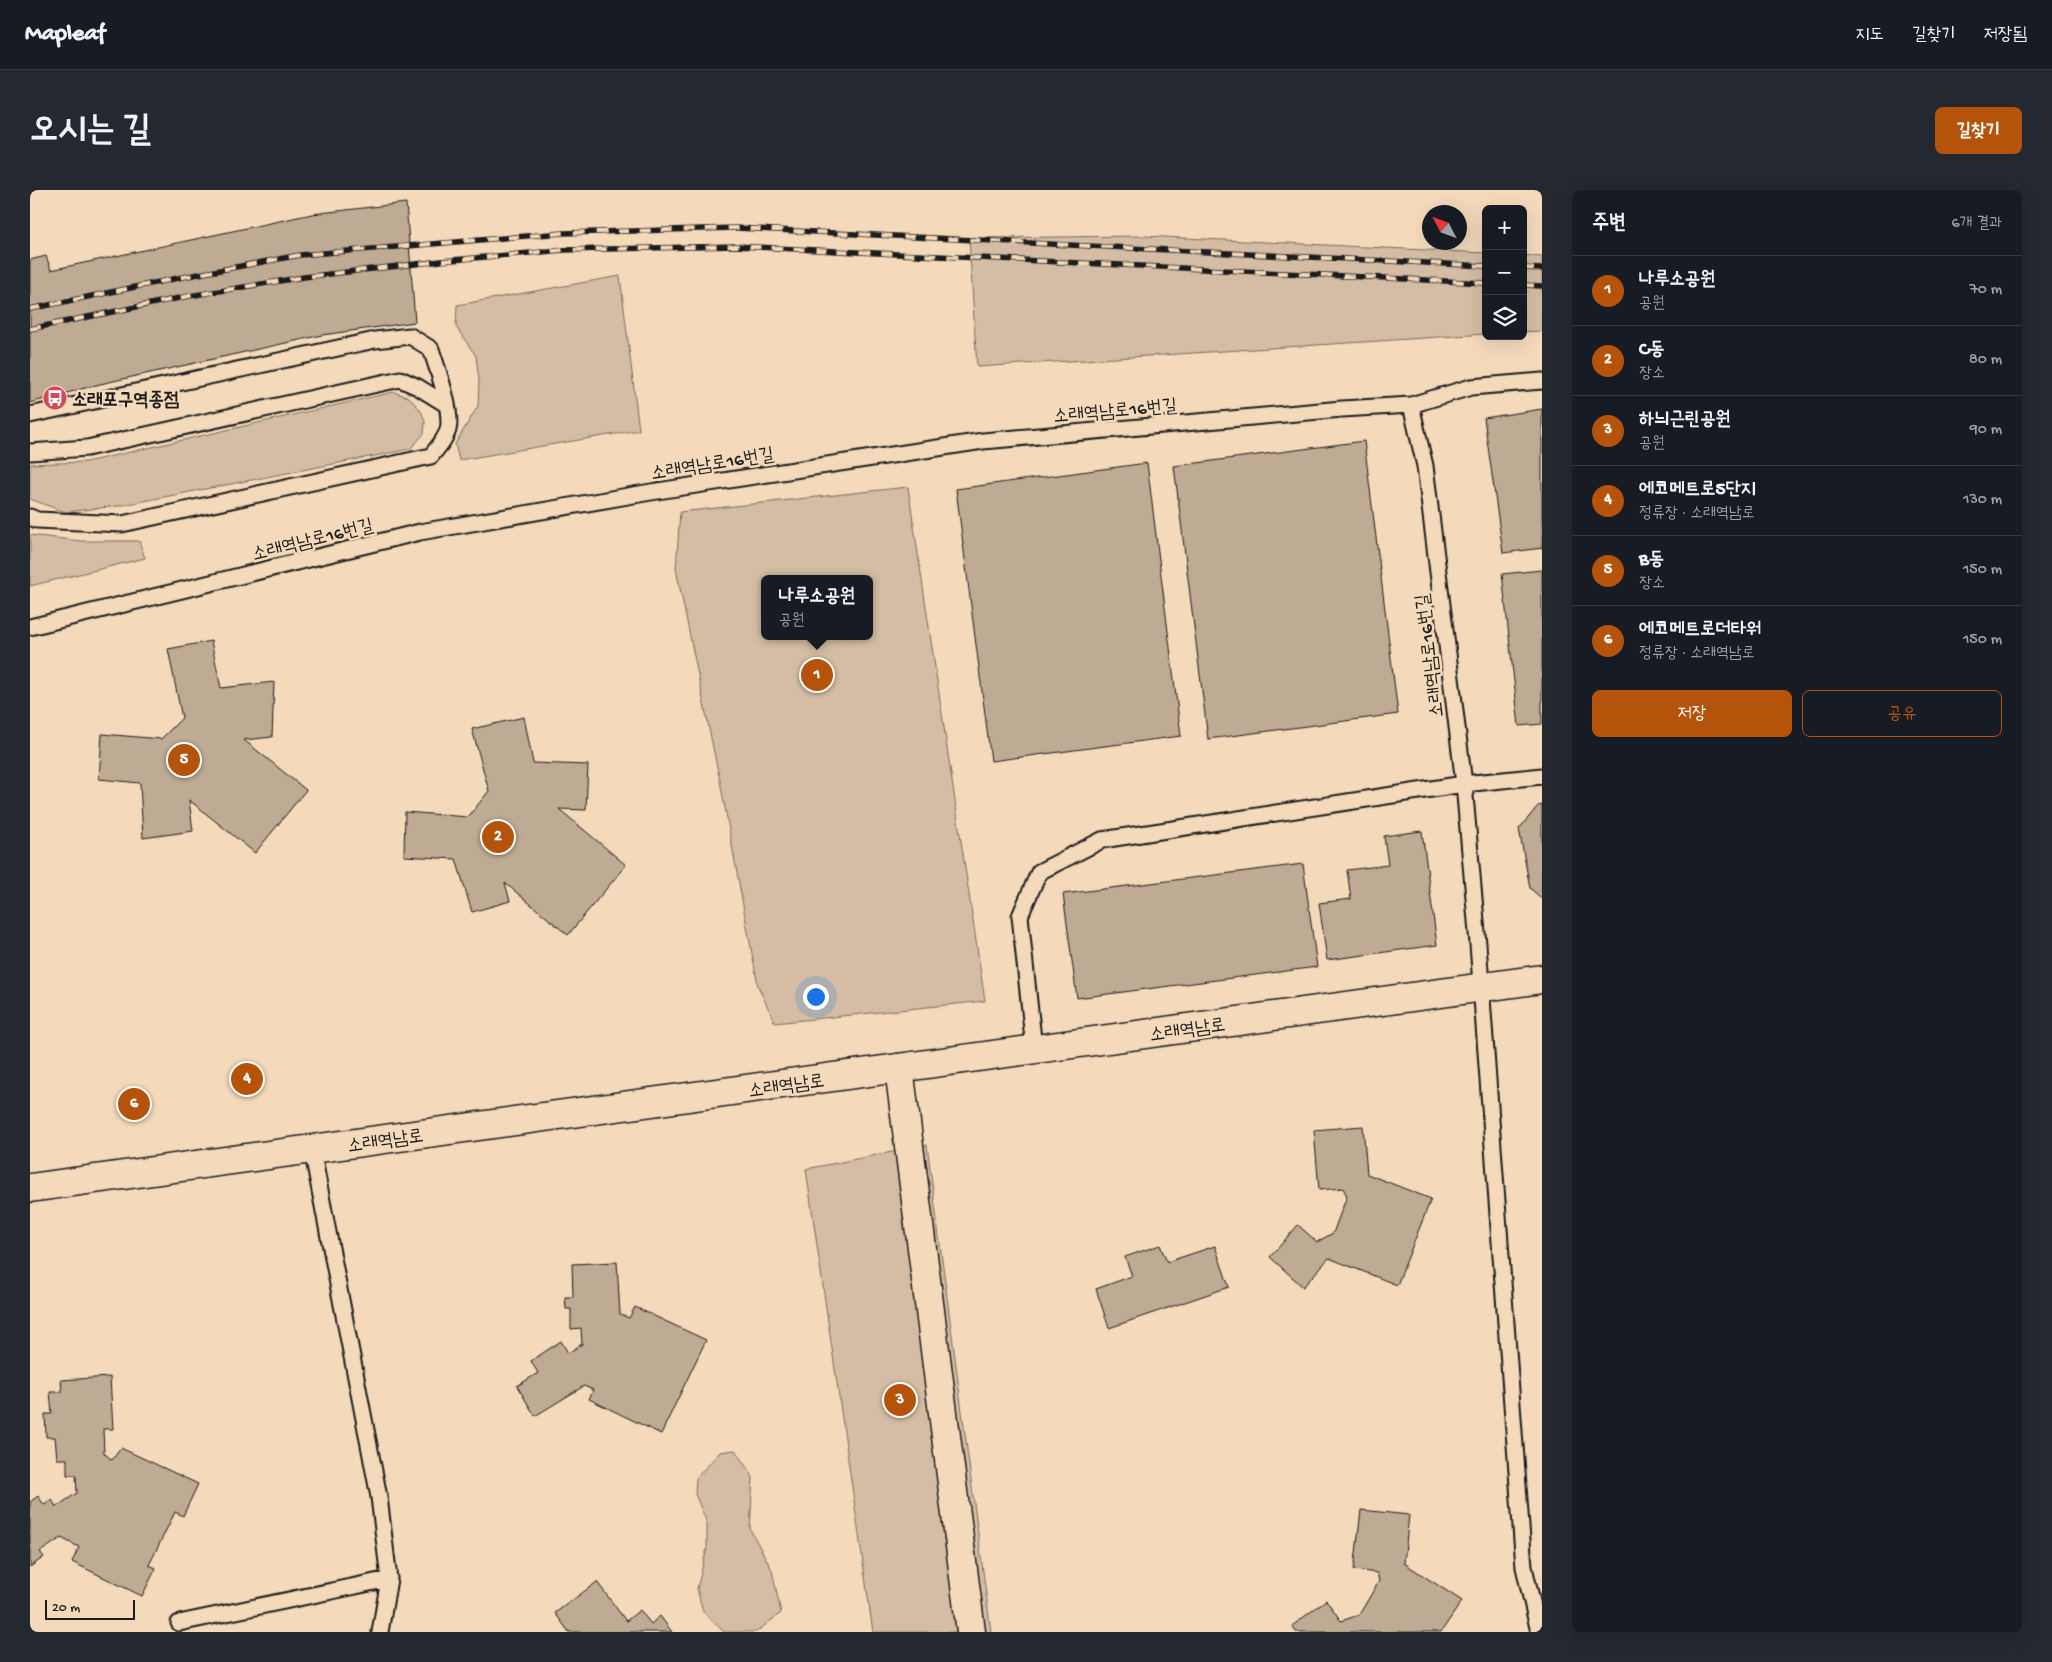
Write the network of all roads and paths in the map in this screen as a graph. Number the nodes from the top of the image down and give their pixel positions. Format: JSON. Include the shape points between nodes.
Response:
{"nodes":[{"id":1,"x":1542,"y":381,"type":"edge"},
{"id":2,"x":1411,"y":404,"type":"junction"},
{"id":3,"x":447,"y":405,"type":"junction"},
{"id":4,"x":30,"y":415,"type":"edge"},
{"id":5,"x":30,"y":452,"type":"edge"},
{"id":6,"x":30,"y":517,"type":"edge"},
{"id":7,"x":30,"y":627,"type":"edge"},
{"id":8,"x":1542,"y":776,"type":"edge"},
{"id":9,"x":1464,"y":784,"type":"junction"},
{"id":10,"x":1542,"y":979,"type":"edge"},
{"id":11,"x":1481,"y":988,"type":"junction"},
{"id":12,"x":1034,"y":1049,"type":"junction"},
{"id":13,"x":899,"y":1068,"type":"junction"},
{"id":14,"x":312,"y":1149,"type":"junction"},
{"id":15,"x":30,"y":1188,"type":"edge"},
{"id":16,"x":390,"y":1579,"type":"junction"},
{"id":17,"x":179,"y":1623,"type":"dead end"},
{"id":18,"x":380,"y":1632,"type":"edge"},
{"id":19,"x":971,"y":1632,"type":"edge"},
{"id":20,"x":1539,"y":1632,"type":"edge"}],
"edges":[{"from":1,"to":2,"type":"lane","name":"소래역남로16번길","via":[[1471,387]]},
{"from":2,"to":7,"type":"lane","name":"소래역남로16번길","via":[[983,441],[651,492],[420,532]]},
{"from":2,"to":9,"type":"lane","name":"소래역남로16번길","via":[[1425,466]]},
{"from":3,"to":4,"type":"lane","via":[[431,349],[410,336],[374,340]]},
{"from":3,"to":5,"type":"lane","via":[[400,379],[87,448]]},
{"from":3,"to":6,"type":"lane","via":[[449,427],[443,442],[431,456],[122,524]]},
{"from":8,"to":9,"type":"lane"},
{"from":9,"to":11,"type":"lane","name":"소래역남로16번길"},
{"from":9,"to":12,"type":"lane","via":[[1102,840],[1038,872],[1020,916]]},
{"from":10,"to":11,"type":"street","name":"소래역남로"},
{"from":11,"to":12,"type":"street","name":"소래역남로"},
{"from":11,"to":20,"type":"lane","name":"소래역남로16번길","via":[[1524,1567]]},
{"from":12,"to":13,"type":"street","name":"소래역남로"},
{"from":13,"to":14,"type":"street","name":"소래역남로"},
{"from":13,"to":19,"type":"street"},
{"from":14,"to":15,"type":"street","name":"소래역남로"},
{"from":14,"to":16,"type":"lane","via":[[379,1497]]},
{"from":16,"to":17,"type":"lane"},
{"from":16,"to":18,"type":"lane"}]}
